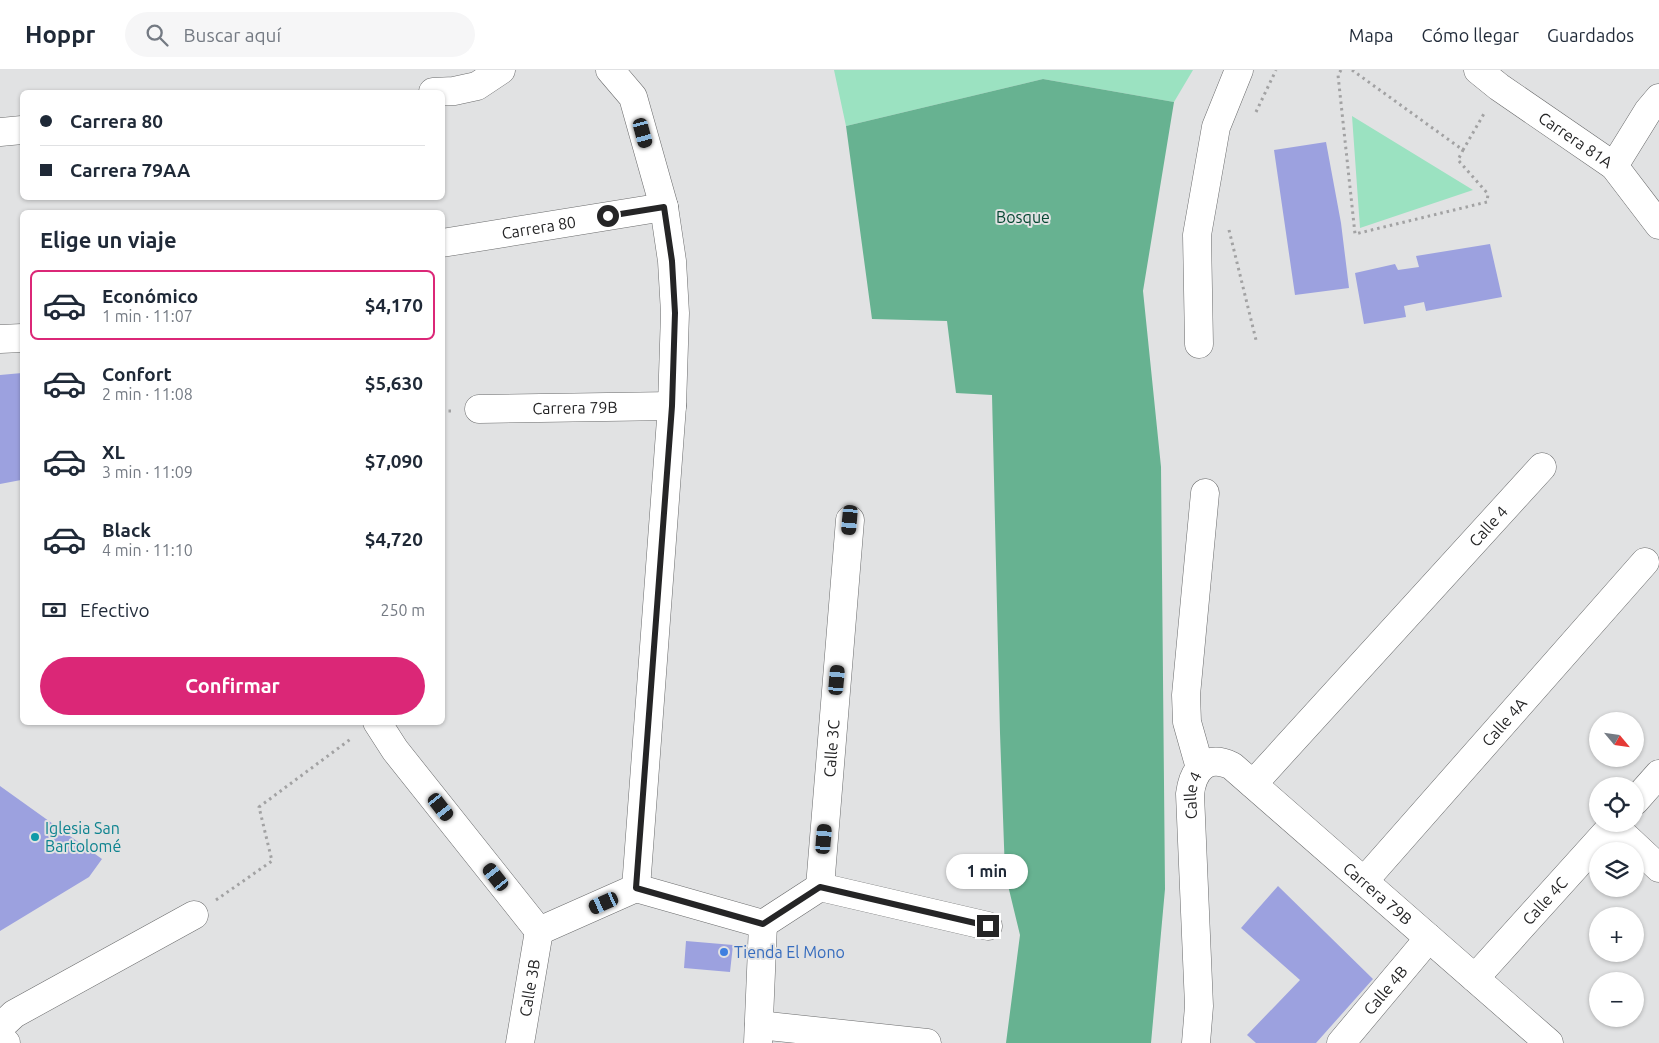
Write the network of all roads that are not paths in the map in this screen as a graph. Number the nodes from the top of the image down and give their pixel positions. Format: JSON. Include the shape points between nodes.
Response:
{"nodes":[{"id":1,"x":501,"y":70,"type":"edge"},
{"id":2,"x":1239,"y":70,"type":"edge"},
{"id":3,"x":1478,"y":70,"type":"edge"},
{"id":4,"x":622,"y":72,"type":"edge"},
{"id":5,"x":445,"y":90,"type":"edge"},
{"id":6,"x":1659,"y":98,"type":"edge"},
{"id":7,"x":1614,"y":166,"type":"junction"},
{"id":8,"x":664,"y":207,"type":"junction"},
{"id":9,"x":1659,"y":225,"type":"edge"},
{"id":10,"x":445,"y":243,"type":"edge"},
{"id":11,"x":20,"y":338,"type":"edge"},
{"id":12,"x":0,"y":339,"type":"edge"},
{"id":13,"x":1199,"y":344,"type":"dead end"},
{"id":14,"x":672,"y":406,"type":"junction"},
{"id":15,"x":479,"y":409,"type":"dead end"},
{"id":16,"x":1542,"y":467,"type":"dead end"},
{"id":17,"x":1206,"y":493,"type":"dead end"},
{"id":18,"x":850,"y":520,"type":"dead end"},
{"id":19,"x":1645,"y":562,"type":"dead end"},
{"id":20,"x":367,"y":728,"type":"edge"},
{"id":21,"x":1200,"y":768,"type":"junction"},
{"id":22,"x":1659,"y":774,"type":"edge"},
{"id":23,"x":1253,"y":784,"type":"junction"},
{"id":24,"x":1644,"y":791,"type":"edge"},
{"id":25,"x":1607,"y":832,"type":"edge"},
{"id":26,"x":1622,"y":832,"type":"edge"},
{"id":27,"x":1659,"y":868,"type":"edge"},
{"id":28,"x":1364,"y":881,"type":"junction"},
{"id":29,"x":820,"y":887,"type":"junction"},
{"id":30,"x":636,"y":888,"type":"junction"},
{"id":31,"x":194,"y":915,"type":"road end"},
{"id":32,"x":763,"y":924,"type":"junction"},
{"id":33,"x":988,"y":926,"type":"dead end"},
{"id":34,"x":539,"y":932,"type":"junction"},
{"id":35,"x":1429,"y":938,"type":"junction"},
{"id":36,"x":1475,"y":978,"type":"junction"},
{"id":37,"x":0,"y":1027,"type":"edge"},
{"id":38,"x":758,"y":1034,"type":"edge"},
{"id":39,"x":0,"y":1037,"type":"edge"},
{"id":40,"x":1538,"y":1039,"type":"edge"},
{"id":41,"x":6,"y":1043,"type":"edge"},
{"id":42,"x":520,"y":1043,"type":"edge"},
{"id":43,"x":926,"y":1043,"type":"edge"},
{"id":44,"x":1196,"y":1043,"type":"edge"},
{"id":45,"x":1341,"y":1043,"type":"edge"}],
"edges":[{"from":1,"to":5,"type":"street","via":[[477,86]]},
{"from":2,"to":13,"type":"street","via":[[1216,127],[1196,235]]},
{"from":3,"to":7,"type":"street","name":"Carrera 81A"},
{"from":4,"to":8,"type":"street","via":[[633,97]]},
{"from":6,"to":7,"type":"street","via":[[1648,110]]},
{"from":7,"to":9,"type":"street","name":"Carrera 81A"},
{"from":8,"to":10,"type":"street","name":"Carrera 80"},
{"from":8,"to":14,"type":"street","via":[[675,313]]},
{"from":11,"to":12,"type":"street"},
{"from":14,"to":15,"type":"street","name":"Carrera 79B"},
{"from":14,"to":30,"type":"street"},
{"from":16,"to":23,"type":"street","name":"Calle 4"},
{"from":17,"to":21,"type":"street","name":"Calle 4","via":[[1186,696],[1187,722]]},
{"from":18,"to":29,"type":"street","name":"Calle 3C"},
{"from":19,"to":28,"type":"street","name":"Calle 4A"},
{"from":20,"to":34,"type":"street","via":[[395,750]]},
{"from":21,"to":23,"type":"street","name":"Carrera 79B","via":[[1219,761],[1232,766]]},
{"from":21,"to":44,"type":"street","name":"Calle 4","via":[[1193,778],[1190,794],[1199,1006]]},
{"from":22,"to":24,"type":"street"},
{"from":23,"to":28,"type":"street","name":"Carrera 79B"},
{"from":25,"to":36,"type":"street","name":"Calle 4C"},
{"from":26,"to":27,"type":"street"},
{"from":28,"to":35,"type":"street","name":"Carrera 79B"},
{"from":29,"to":32,"type":"street"},
{"from":29,"to":33,"type":"street"},
{"from":30,"to":32,"type":"street"},
{"from":30,"to":34,"type":"street"},
{"from":31,"to":37,"type":"street","via":[[14,1014]]},
{"from":32,"to":38,"type":"street"},
{"from":34,"to":42,"type":"street","name":"Calle 3B"},
{"from":35,"to":36,"type":"street","name":"Carrera 79B"},
{"from":35,"to":45,"type":"street","name":"Calle 4B"},
{"from":36,"to":40,"type":"street","name":"Carrera 79B"},
{"from":38,"to":43,"type":"street"},
{"from":39,"to":41,"type":"street"}]}
